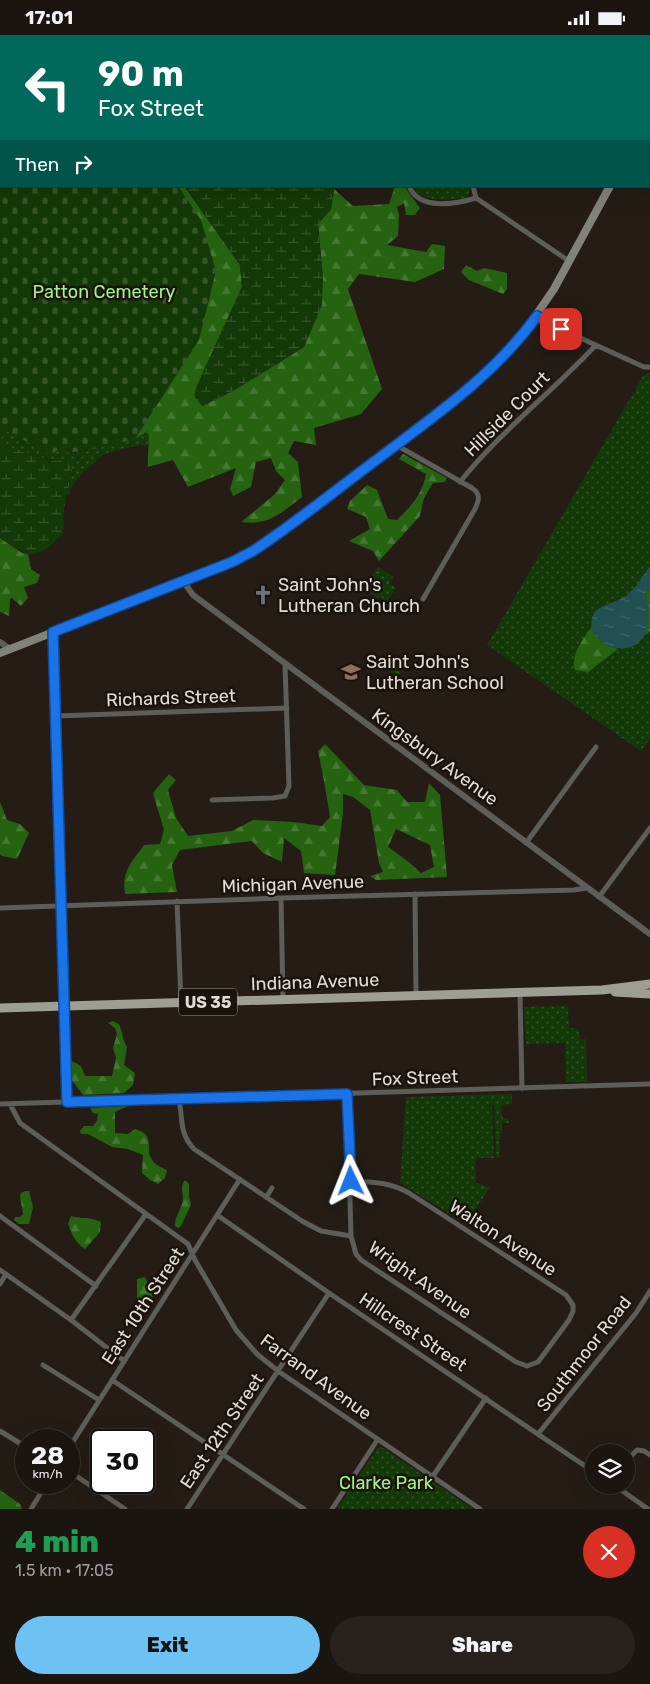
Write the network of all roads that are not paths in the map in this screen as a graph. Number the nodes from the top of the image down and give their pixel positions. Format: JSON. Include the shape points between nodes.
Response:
{"nodes":[{"id":1,"x":409,"y":187,"type":"edge"},
{"id":2,"x":473,"y":187,"type":"edge"},
{"id":3,"x":609,"y":187,"type":"edge"},
{"id":4,"x":476,"y":198,"type":"junction"},
{"id":5,"x":570,"y":261,"type":"junction"},
{"id":6,"x":537,"y":316,"type":"junction"},
{"id":7,"x":595,"y":345,"type":"junction"},
{"id":8,"x":650,"y":367,"type":"edge"},
{"id":9,"x":396,"y":445,"type":"junction"},
{"id":10,"x":460,"y":482,"type":"junction"},
{"id":11,"x":184,"y":581,"type":"junction"},
{"id":12,"x":423,"y":599,"type":"dead end"},
{"id":13,"x":53,"y":632,"type":"junction"},
{"id":14,"x":0,"y":642,"type":"edge"},
{"id":15,"x":10,"y":649,"type":"junction"},
{"id":16,"x":0,"y":653,"type":"edge"},
{"id":17,"x":285,"y":665,"type":"junction"},
{"id":18,"x":287,"y":707,"type":"junction"},
{"id":19,"x":56,"y":716,"type":"junction"},
{"id":20,"x":596,"y":747,"type":"dead end"},
{"id":21,"x":212,"y":800,"type":"dead end"},
{"id":22,"x":650,"y":828,"type":"edge"},
{"id":23,"x":526,"y":843,"type":"junction"},
{"id":24,"x":587,"y":888,"type":"junction"},
{"id":25,"x":415,"y":894,"type":"junction"},
{"id":26,"x":599,"y":897,"type":"junction"},
{"id":27,"x":280,"y":898,"type":"junction"},
{"id":28,"x":177,"y":901,"type":"junction"},
{"id":29,"x":61,"y":905,"type":"junction"},
{"id":30,"x":0,"y":908,"type":"edge"},
{"id":31,"x":650,"y":934,"type":"edge"},
{"id":32,"x":650,"y":984,"type":"edge"},
{"id":33,"x":602,"y":990,"type":"junction"},
{"id":34,"x":520,"y":993,"type":"junction"},
{"id":35,"x":650,"y":994,"type":"edge"},
{"id":36,"x":416,"y":996,"type":"junction"},
{"id":37,"x":283,"y":1000,"type":"junction"},
{"id":38,"x":181,"y":1002,"type":"junction"},
{"id":39,"x":65,"y":1006,"type":"junction"},
{"id":40,"x":0,"y":1008,"type":"edge"},
{"id":41,"x":650,"y":1084,"type":"edge"},
{"id":42,"x":522,"y":1089,"type":"junction"},
{"id":43,"x":347,"y":1094,"type":"junction"},
{"id":44,"x":179,"y":1099,"type":"junction"},
{"id":45,"x":67,"y":1102,"type":"junction"},
{"id":46,"x":0,"y":1104,"type":"edge"},
{"id":47,"x":10,"y":1104,"type":"junction"},
{"id":48,"x":240,"y":1179,"type":"junction"},
{"id":49,"x":351,"y":1181,"type":"junction"},
{"id":50,"x":272,"y":1188,"type":"dead end"},
{"id":51,"x":267,"y":1196,"type":"junction"},
{"id":52,"x":146,"y":1214,"type":"junction"},
{"id":53,"x":217,"y":1215,"type":"junction"},
{"id":54,"x":0,"y":1216,"type":"edge"},
{"id":55,"x":351,"y":1236,"type":"junction"},
{"id":56,"x":192,"y":1255,"type":"junction"},
{"id":57,"x":0,"y":1270,"type":"edge"},
{"id":58,"x":6,"y":1274,"type":"junction"},
{"id":59,"x":0,"y":1284,"type":"edge"},
{"id":60,"x":96,"y":1286,"type":"junction"},
{"id":61,"x":650,"y":1291,"type":"edge"},
{"id":62,"x":329,"y":1293,"type":"junction"},
{"id":63,"x":71,"y":1320,"type":"junction"},
{"id":64,"x":124,"y":1361,"type":"junction"},
{"id":65,"x":538,"y":1361,"type":"joint"},
{"id":66,"x":43,"y":1365,"type":"dead end"},
{"id":67,"x":278,"y":1371,"type":"junction"},
{"id":68,"x":112,"y":1380,"type":"junction"},
{"id":69,"x":486,"y":1398,"type":"junction"},
{"id":70,"x":99,"y":1400,"type":"junction"},
{"id":71,"x":80,"y":1430,"type":"edge"},
{"id":72,"x":0,"y":1431,"type":"edge"},
{"id":73,"x":538,"y":1435,"type":"junction"},
{"id":74,"x":378,"y":1439,"type":"junction"},
{"id":75,"x":15,"y":1440,"type":"edge"},
{"id":76,"x":635,"y":1452,"type":"edge"},
{"id":77,"x":223,"y":1454,"type":"junction"},
{"id":78,"x":650,"y":1455,"type":"edge"},
{"id":79,"x":585,"y":1466,"type":"edge"},
{"id":80,"x":433,"y":1476,"type":"junction"},
{"id":81,"x":80,"y":1478,"type":"edge"},
{"id":82,"x":40,"y":1494,"type":"edge"},
{"id":83,"x":627,"y":1494,"type":"edge"},
{"id":84,"x":31,"y":1509,"type":"edge"},
{"id":85,"x":125,"y":1509,"type":"edge"},
{"id":86,"x":187,"y":1509,"type":"edge"},
{"id":87,"x":304,"y":1509,"type":"edge"},
{"id":88,"x":332,"y":1509,"type":"edge"},
{"id":89,"x":480,"y":1509,"type":"edge"},
{"id":90,"x":648,"y":1509,"type":"edge"}],
"edges":[{"from":1,"to":4,"type":"street","via":[[423,201],[433,203],[459,203]]},
{"from":2,"to":4,"type":"street"},
{"from":3,"to":5,"type":"main road"},
{"from":4,"to":5,"type":"street"},
{"from":5,"to":6,"type":"main road"},
{"from":6,"to":7,"type":"street"},
{"from":6,"to":9,"type":"main road","via":[[484,376]]},
{"from":7,"to":8,"type":"street"},
{"from":7,"to":10,"type":"street","name":"Hillside Court"},
{"from":9,"to":10,"type":"street"},
{"from":9,"to":11,"type":"main road","via":[[253,551]]},
{"from":10,"to":12,"type":"street","via":[[477,493],[478,503]]},
{"from":11,"to":13,"type":"main road"},
{"from":11,"to":17,"type":"street","name":"Kingsbury Avenue","via":[[193,595]]},
{"from":13,"to":15,"type":"main road"},
{"from":13,"to":19,"type":"street"},
{"from":14,"to":15,"type":"street"},
{"from":15,"to":16,"type":"main road"},
{"from":17,"to":18,"type":"street"},
{"from":17,"to":23,"type":"street","name":"Kingsbury Avenue"},
{"from":18,"to":19,"type":"street","name":"Richards Street"},
{"from":18,"to":21,"type":"street","via":[[289,786],[285,796]]},
{"from":19,"to":29,"type":"street"},
{"from":20,"to":23,"type":"street"},
{"from":22,"to":26,"type":"street"},
{"from":23,"to":24,"type":"street","name":"Kingsbury Avenue"},
{"from":24,"to":25,"type":"street","name":"Michigan Avenue"},
{"from":24,"to":26,"type":"street","name":"Kingsbury Avenue"},
{"from":25,"to":27,"type":"street","name":"Michigan Avenue"},
{"from":25,"to":36,"type":"street"},
{"from":26,"to":31,"type":"street","name":"Kingsbury Avenue"},
{"from":27,"to":28,"type":"street","name":"Michigan Avenue"},
{"from":27,"to":37,"type":"street"},
{"from":28,"to":29,"type":"street","name":"Michigan Avenue"},
{"from":28,"to":38,"type":"street"},
{"from":29,"to":30,"type":"street","name":"Michigan Avenue"},
{"from":29,"to":39,"type":"street"},
{"from":32,"to":33,"type":"main road","name":"Indiana Avenue","number":"US 35"},
{"from":33,"to":34,"type":"main road","name":"Indiana Avenue","number":"US 35"},
{"from":33,"to":35,"type":"main road","name":"Indiana Avenue","number":"US 35"},
{"from":34,"to":36,"type":"main road","name":"Indiana Avenue","number":"US 35"},
{"from":34,"to":42,"type":"street"},
{"from":36,"to":37,"type":"main road","name":"Indiana Avenue","number":"US 35"},
{"from":37,"to":38,"type":"main road","name":"Indiana Avenue","number":"US 35"},
{"from":38,"to":39,"type":"main road","name":"Indiana Avenue","number":"US 35"},
{"from":39,"to":40,"type":"main road","name":"Indiana Avenue","number":"US 35"},
{"from":39,"to":45,"type":"street"},
{"from":41,"to":42,"type":"street","name":"Fox Street"},
{"from":42,"to":43,"type":"street","name":"Fox Street"},
{"from":43,"to":44,"type":"street","name":"Fox Street"},
{"from":43,"to":49,"type":"street"},
{"from":44,"to":45,"type":"street","name":"Fox Street"},
{"from":44,"to":48,"type":"street","name":"Wright Avenue","via":[[182,1128],[190,1144]]},
{"from":45,"to":47,"type":"street","name":"Fox Street"},
{"from":46,"to":47,"type":"street","name":"Fox Street"},
{"from":47,"to":52,"type":"street","name":"Farrand Avenue","via":[[20,1123]]},
{"from":48,"to":51,"type":"street","name":"Wright Avenue"},
{"from":48,"to":53,"type":"street","name":"East 10th Street"},
{"from":49,"to":55,"type":"street"},
{"from":49,"to":65,"type":"street","name":"Walton Avenue","via":[[376,1182],[409,1193],[566,1295],[573,1305],[569,1320]]},
{"from":50,"to":51,"type":"street"},
{"from":51,"to":55,"type":"street","name":"Wright Avenue","via":[[321,1231]]},
{"from":52,"to":56,"type":"street","name":"Farrand Avenue","via":[[188,1245]]},
{"from":52,"to":60,"type":"street"},
{"from":53,"to":56,"type":"street","name":"East 10th Street"},
{"from":53,"to":62,"type":"street","name":"Hillcrest Street"},
{"from":54,"to":60,"type":"street"},
{"from":55,"to":65,"type":"street","name":"Wright Avenue","via":[[361,1260],[378,1272],[516,1363],[527,1366]]},
{"from":56,"to":64,"type":"street","name":"East 10th Street"},
{"from":56,"to":67,"type":"street","name":"Farrand Avenue","via":[[236,1330],[257,1354]]},
{"from":57,"to":58,"type":"street"},
{"from":58,"to":59,"type":"street"},
{"from":58,"to":63,"type":"street"},
{"from":60,"to":63,"type":"street"},
{"from":61,"to":73,"type":"street","name":"Southmoor Road"},
{"from":62,"to":67,"type":"street","name":"East 12th Street"},
{"from":62,"to":69,"type":"street","name":"Hillcrest Street"},
{"from":63,"to":64,"type":"street"},
{"from":64,"to":68,"type":"street","name":"East 10th Street"},
{"from":66,"to":70,"type":"street"},
{"from":67,"to":74,"type":"street","name":"Farrand Avenue"},
{"from":67,"to":77,"type":"street","name":"East 12th Street"},
{"from":68,"to":70,"type":"street","name":"East 10th Street"},
{"from":68,"to":77,"type":"street"},
{"from":69,"to":73,"type":"street","name":"Hillcrest Street"},
{"from":69,"to":80,"type":"street"},
{"from":70,"to":71,"type":"street","name":"East 10th Street"},
{"from":72,"to":75,"type":"street"},
{"from":73,"to":79,"type":"street","name":"Hillcrest Street"},
{"from":74,"to":80,"type":"street","name":"Farrand Avenue"},
{"from":74,"to":88,"type":"street"},
{"from":76,"to":78,"type":"street","via":[[644,1451]]},
{"from":77,"to":86,"type":"street","name":"East 12th Street"},
{"from":77,"to":87,"type":"street"},
{"from":80,"to":89,"type":"street","name":"Farrand Avenue"},
{"from":81,"to":85,"type":"street"},
{"from":82,"to":84,"type":"street"},
{"from":83,"to":90,"type":"street"}]}
